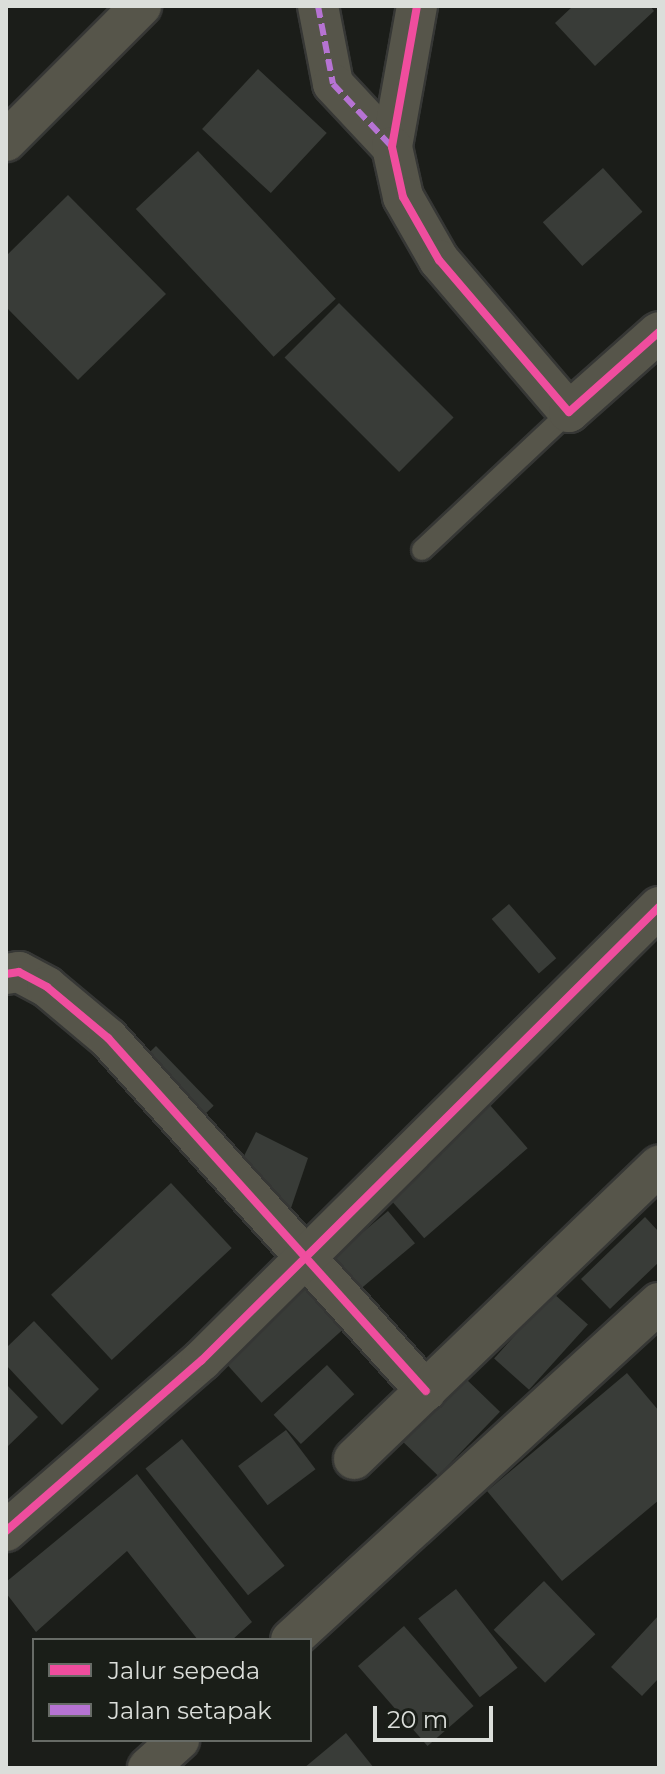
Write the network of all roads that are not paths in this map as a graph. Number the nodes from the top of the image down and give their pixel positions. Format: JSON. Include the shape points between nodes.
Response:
{"nodes":[{"id":1,"x":141,"y":6,"type":"edge"},
{"id":2,"x":318,"y":6,"type":"edge"},
{"id":3,"x":417,"y":6,"type":"edge"},
{"id":4,"x":6,"y":141,"type":"edge"},
{"id":5,"x":388,"y":143,"type":"junction"},
{"id":6,"x":659,"y":332,"type":"edge"},
{"id":7,"x":569,"y":412,"type":"junction"},
{"id":8,"x":422,"y":550,"type":"dead end"},
{"id":9,"x":659,"y":907,"type":"edge"},
{"id":10,"x":6,"y":974,"type":"edge"},
{"id":11,"x":659,"y":1166,"type":"edge"},
{"id":12,"x":305,"y":1255,"type":"junction"},
{"id":13,"x":659,"y":1303,"type":"edge"},
{"id":14,"x":426,"y":1391,"type":"junction"},
{"id":15,"x":354,"y":1459,"type":"dead end"},
{"id":16,"x":6,"y":1531,"type":"edge"},
{"id":17,"x":293,"y":1638,"type":"edge"},
{"id":18,"x":177,"y":1742,"type":"edge"},
{"id":19,"x":148,"y":1768,"type":"edge"}],
"edges":[{"from":1,"to":4,"type":"street"},
{"from":2,"to":5,"type":"street","via":[[327,65],[343,96]]},
{"from":3,"to":5,"type":"street"},
{"from":5,"to":7,"type":"street","via":[[415,225]]},
{"from":6,"to":7,"type":"street"},
{"from":7,"to":8,"type":"lane"},
{"from":9,"to":12,"type":"street"},
{"from":10,"to":12,"type":"street","via":[[19,972],[47,987],[108,1038]]},
{"from":11,"to":14,"type":"street"},
{"from":12,"to":14,"type":"street"},
{"from":12,"to":16,"type":"street","via":[[201,1361]]},
{"from":13,"to":17,"type":"street"},
{"from":14,"to":15,"type":"street"},
{"from":18,"to":19,"type":"street"}]}
